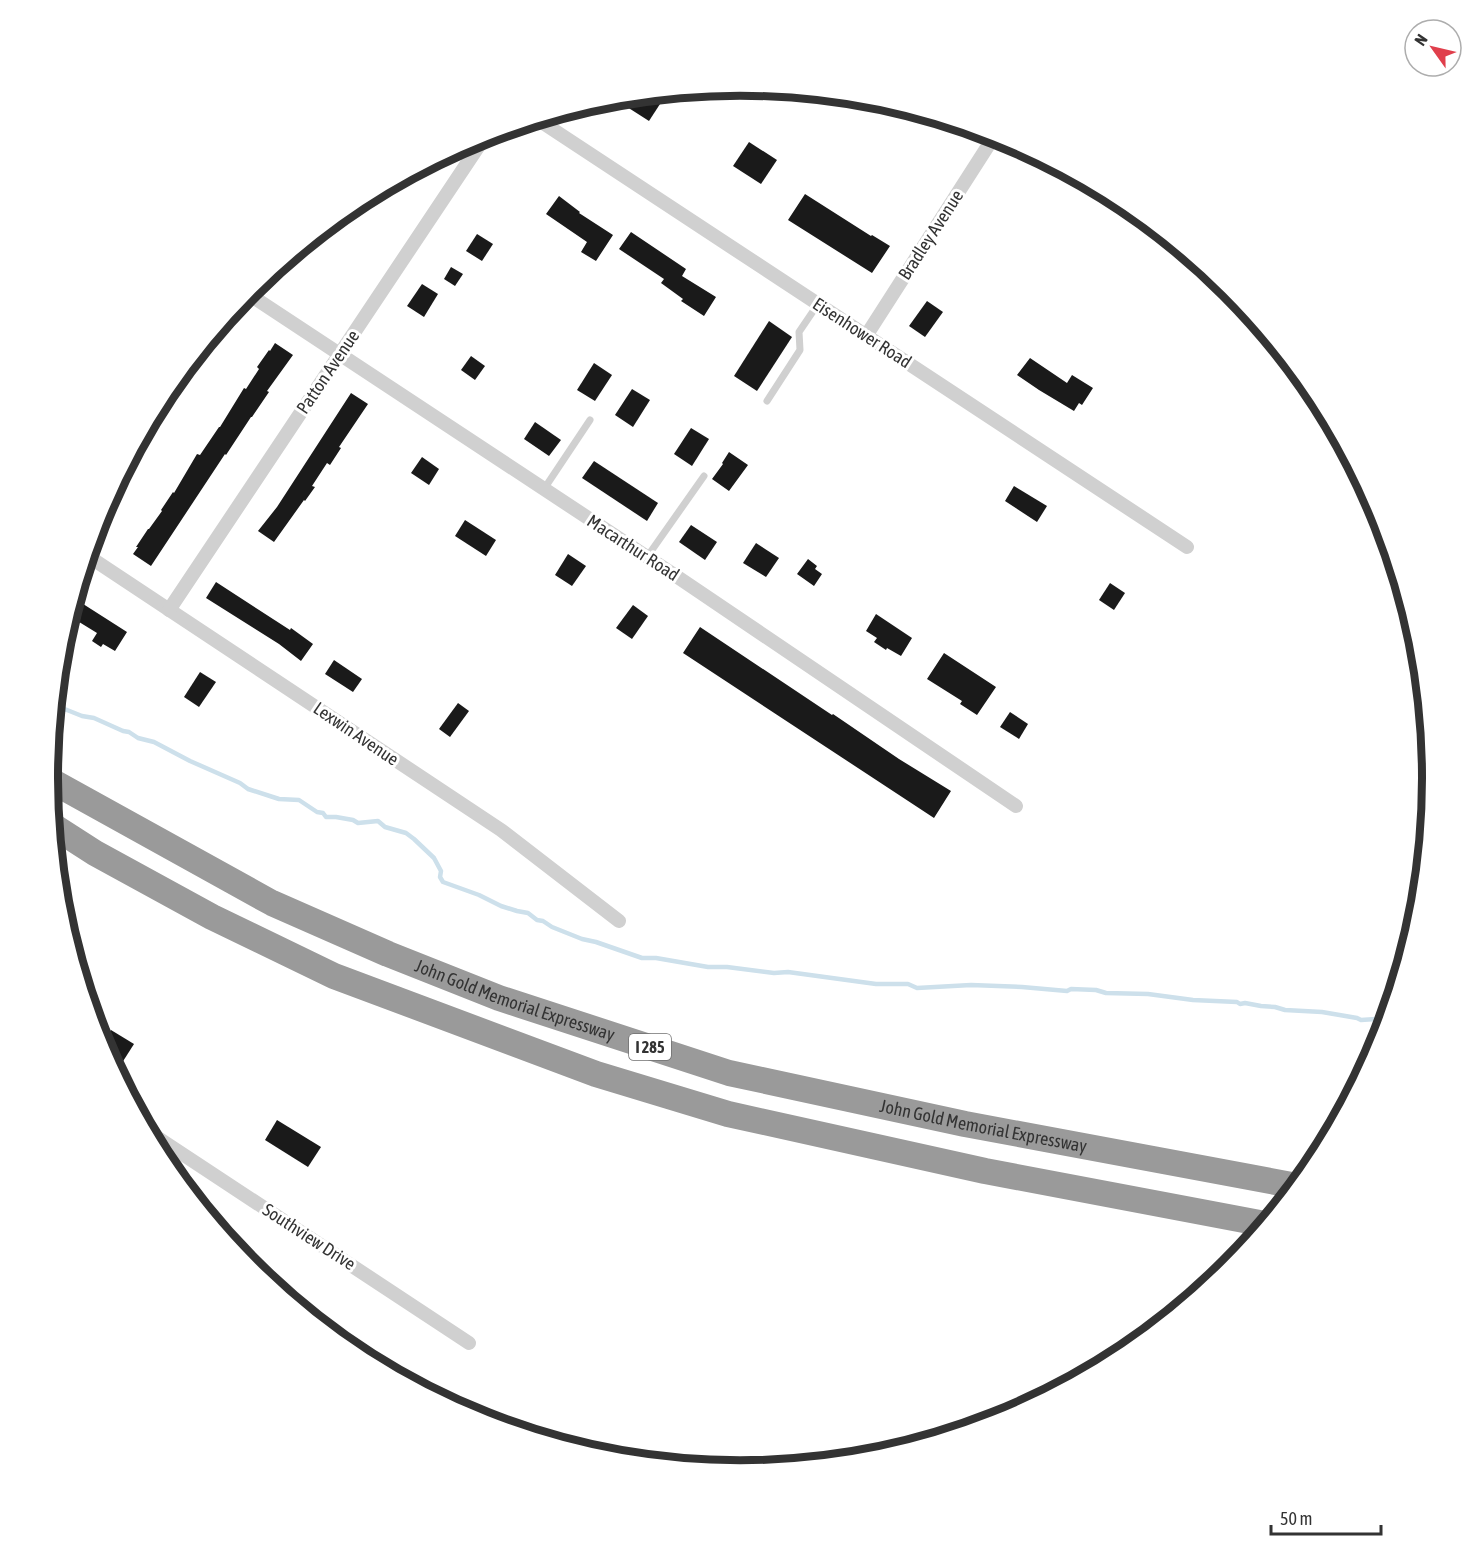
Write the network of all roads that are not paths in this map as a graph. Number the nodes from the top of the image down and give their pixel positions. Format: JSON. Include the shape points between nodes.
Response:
{"nodes":[{"id":1,"x":545,"y":125,"type":"edge"},
{"id":2,"x":990,"y":143,"type":"edge"},
{"id":3,"x":477,"y":148,"type":"edge"},
{"id":4,"x":255,"y":298,"type":"edge"},
{"id":5,"x":818,"y":304,"type":"junction"},
{"id":6,"x":866,"y":336,"type":"junction"},
{"id":7,"x":339,"y":355,"type":"junction"},
{"id":8,"x":767,"y":401,"type":"dead end"},
{"id":9,"x":590,"y":420,"type":"dead end"},
{"id":10,"x":704,"y":476,"type":"dead end"},
{"id":11,"x":544,"y":489,"type":"junction"},
{"id":12,"x":1187,"y":548,"type":"dead end"},
{"id":13,"x":647,"y":557,"type":"junction"},
{"id":14,"x":95,"y":559,"type":"edge"},
{"id":15,"x":170,"y":610,"type":"junction"},
{"id":16,"x":58,"y":785,"type":"edge"},
{"id":17,"x":1016,"y":806,"type":"dead end"},
{"id":18,"x":61,"y":831,"type":"edge"},
{"id":19,"x":619,"y":921,"type":"dead end"},
{"id":20,"x":165,"y":1143,"type":"edge"},
{"id":21,"x":1288,"y":1184,"type":"edge"},
{"id":22,"x":1257,"y":1222,"type":"edge"},
{"id":23,"x":469,"y":1343,"type":"dead end"}],
"edges":[{"from":1,"to":5,"type":"street","name":"Eisenhower Road"},
{"from":2,"to":6,"type":"street","name":"Bradley Avenue"},
{"from":3,"to":7,"type":"street","name":"Patton Avenue"},
{"from":4,"to":7,"type":"street","name":"Macarthur Road"},
{"from":5,"to":6,"type":"street","name":"Eisenhower Road"},
{"from":5,"to":8,"type":"lane","via":[[799,332],[800,350]]},
{"from":6,"to":12,"type":"street","name":"Eisenhower Road"},
{"from":7,"to":11,"type":"street","name":"Macarthur Road"},
{"from":7,"to":15,"type":"street","name":"Patton Avenue"},
{"from":9,"to":11,"type":"lane"},
{"from":10,"to":13,"type":"lane"},
{"from":11,"to":13,"type":"street","name":"Macarthur Road"},
{"from":13,"to":17,"type":"street","name":"Macarthur Road"},
{"from":14,"to":15,"type":"street","name":"Lexwin Avenue"},
{"from":15,"to":19,"type":"street","name":"Lexwin Avenue","via":[[501,830]]},
{"from":16,"to":21,"type":"highway","name":"John Gold Memorial Expressway","number":"I 285","via":[[272,903],[387,954],[499,998],[729,1073],[965,1124]]},
{"from":18,"to":22,"type":"highway","number":"I 285","via":[[212,917],[334,976],[596,1074],[728,1114],[985,1172]]},
{"from":20,"to":23,"type":"street","name":"Southview Drive"}]}
